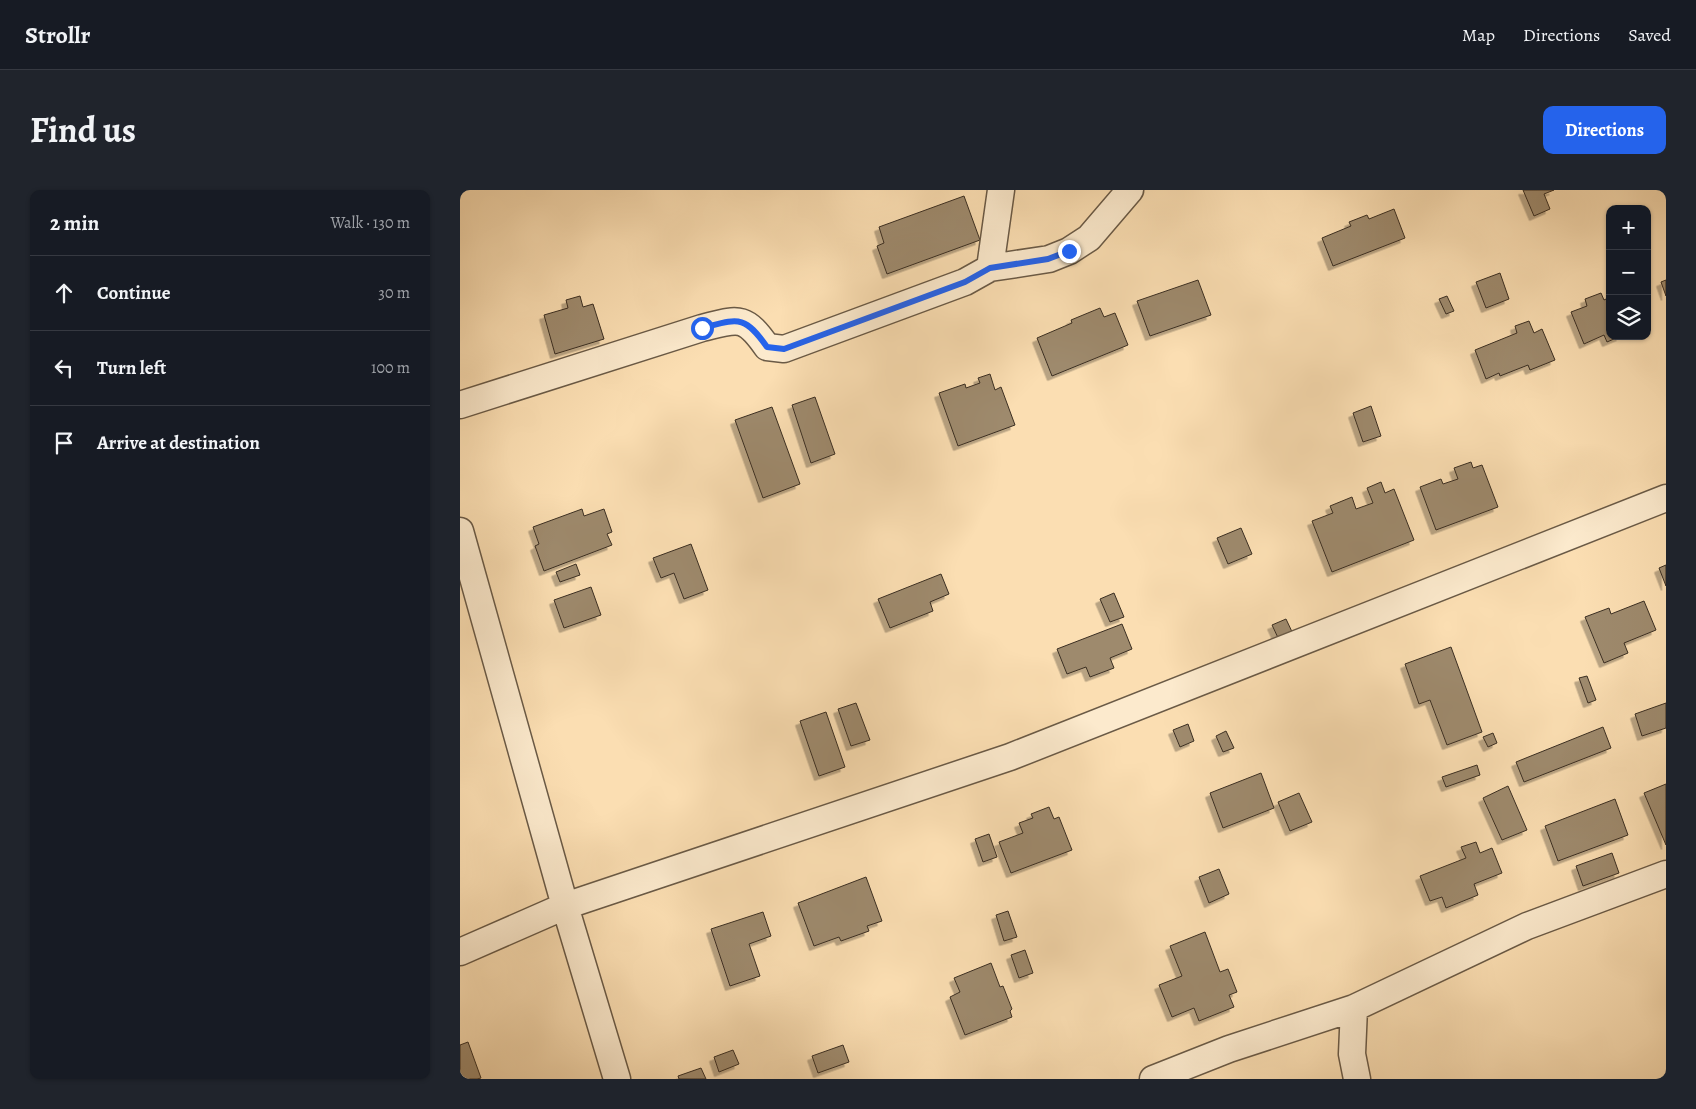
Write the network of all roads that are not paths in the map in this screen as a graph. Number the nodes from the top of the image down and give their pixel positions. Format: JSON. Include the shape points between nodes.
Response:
{"nodes":[{"id":1,"x":1001,"y":190,"type":"edge"},
{"id":2,"x":1130,"y":190,"type":"edge"},
{"id":3,"x":990,"y":268,"type":"junction"},
{"id":4,"x":460,"y":405,"type":"edge"},
{"id":5,"x":1666,"y":498,"type":"edge"},
{"id":6,"x":460,"y":531,"type":"edge"},
{"id":7,"x":1666,"y":874,"type":"edge"},
{"id":8,"x":565,"y":906,"type":"junction"},
{"id":9,"x":460,"y":952,"type":"edge"},
{"id":10,"x":1354,"y":1008,"type":"junction"},
{"id":11,"x":616,"y":1079,"type":"edge"},
{"id":12,"x":1153,"y":1079,"type":"edge"},
{"id":13,"x":1357,"y":1079,"type":"edge"}],
"edges":[{"from":1,"to":3,"type":"street"},
{"from":2,"to":3,"type":"street","via":[[1089,238],[1069,251],[1048,259]]},
{"from":3,"to":4,"type":"street","via":[[965,282],[784,349],[767,347],[745,322],[730,321]]},
{"from":5,"to":8,"type":"street","via":[[1010,757]]},
{"from":6,"to":8,"type":"street"},
{"from":7,"to":10,"type":"street","via":[[1528,926]]},
{"from":8,"to":9,"type":"street"},
{"from":8,"to":11,"type":"street"},
{"from":10,"to":12,"type":"street","via":[[1229,1049]]},
{"from":10,"to":13,"type":"street","via":[[1352,1054]]}]}
